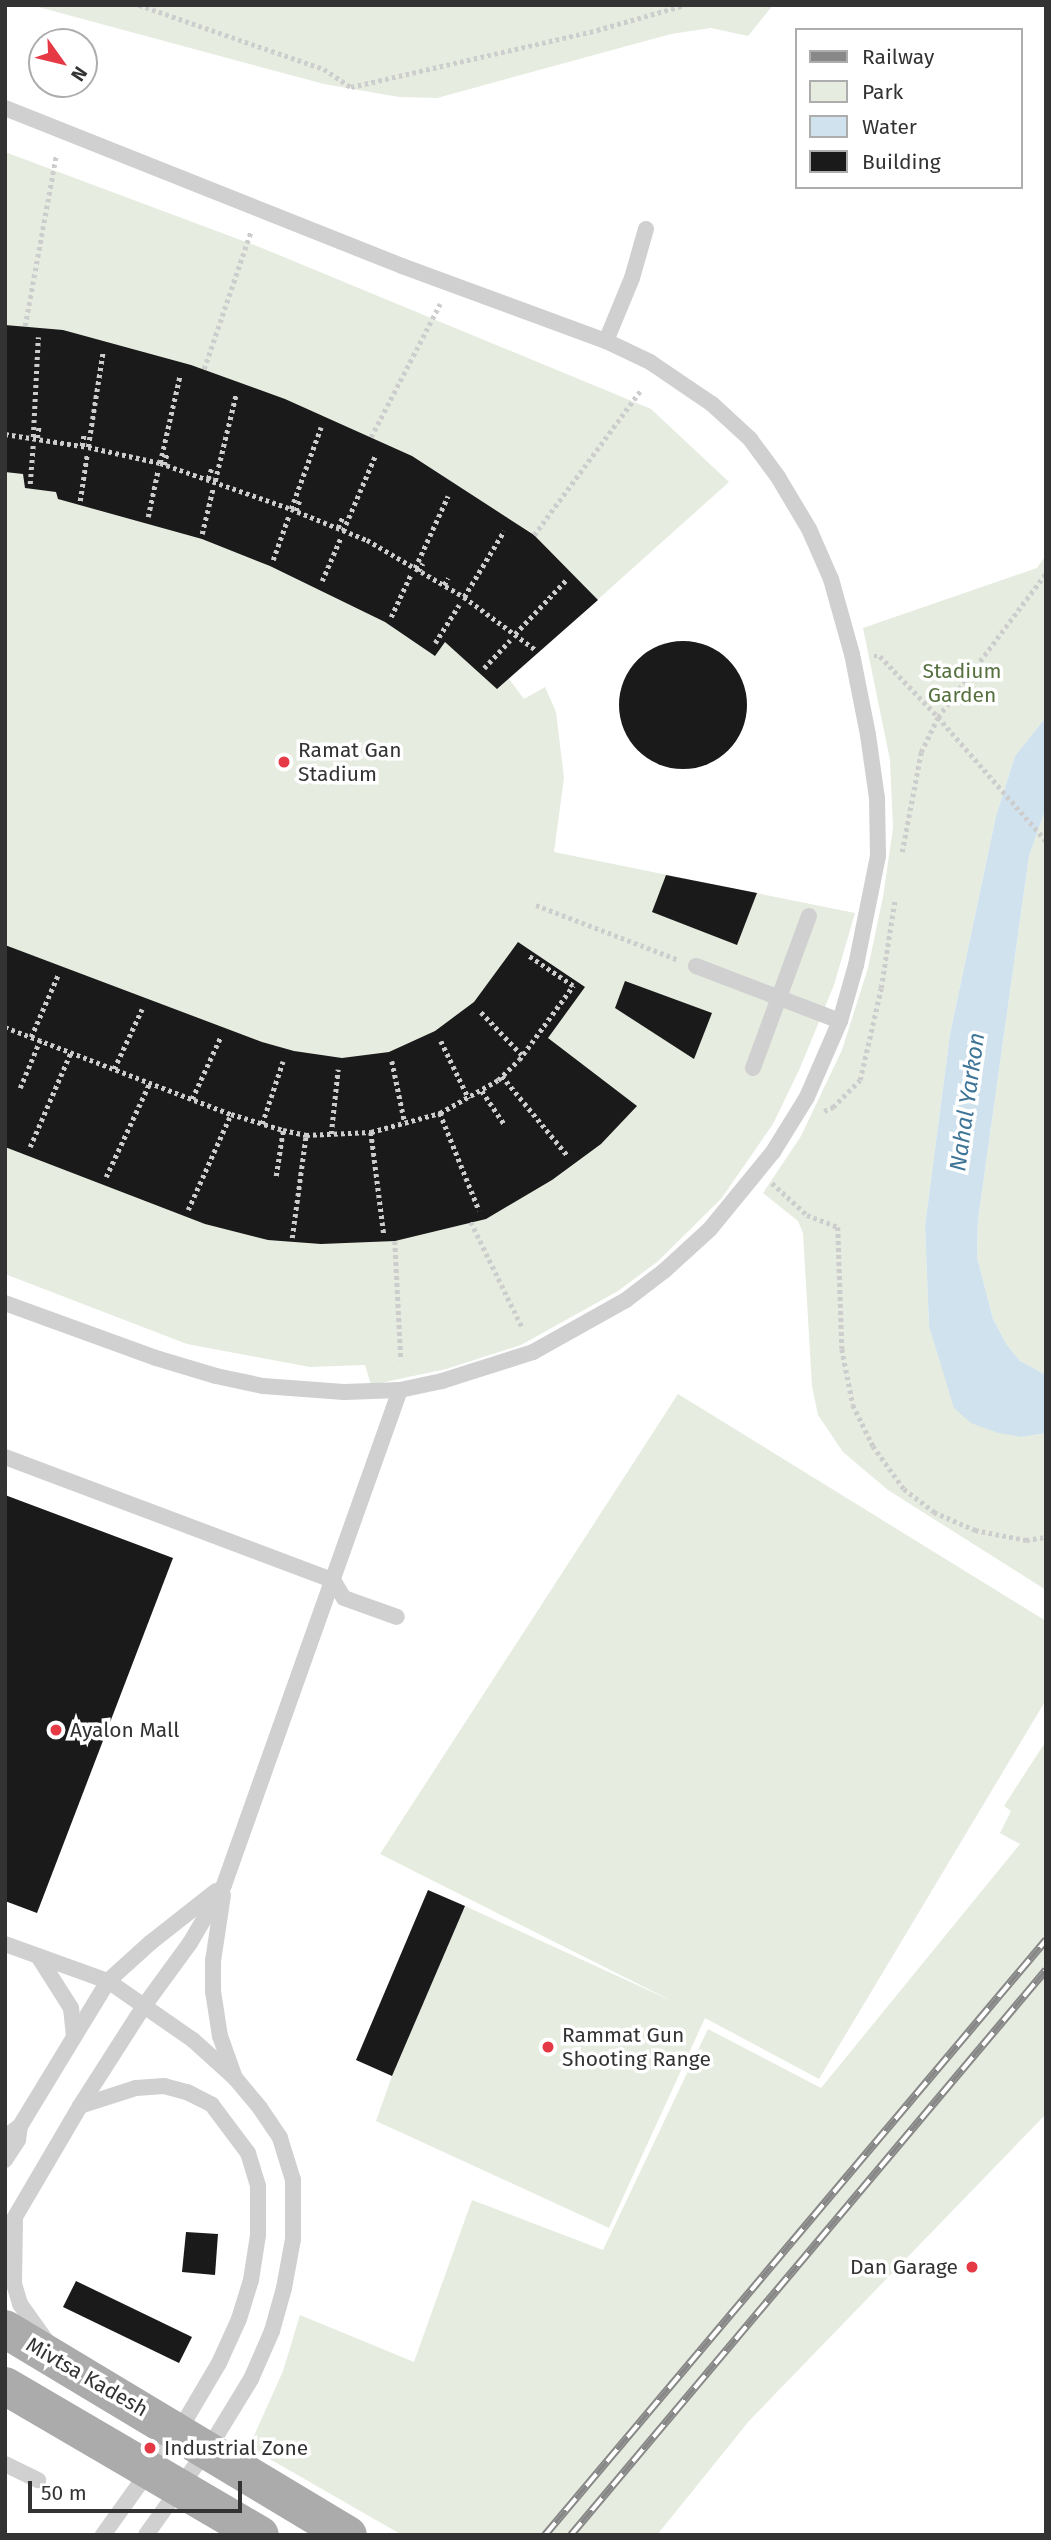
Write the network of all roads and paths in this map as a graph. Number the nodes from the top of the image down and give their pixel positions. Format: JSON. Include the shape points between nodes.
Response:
{"nodes":[{"id":1,"x":139,"y":5,"type":"edge"},
{"id":2,"x":685,"y":5,"type":"edge"},
{"id":3,"x":5,"y":108,"type":"edge"},
{"id":4,"x":56,"y":156,"type":"dead end"},
{"id":5,"x":646,"y":229,"type":"dead end"},
{"id":6,"x":251,"y":231,"type":"dead end"},
{"id":7,"x":440,"y":304,"type":"dead end"},
{"id":8,"x":25,"y":326,"type":"dead end"},
{"id":9,"x":38,"y":337,"type":"dead end"},
{"id":10,"x":606,"y":341,"type":"junction"},
{"id":11,"x":103,"y":351,"type":"dead end"},
{"id":12,"x":204,"y":369,"type":"dead end"},
{"id":13,"x":180,"y":375,"type":"dead end"},
{"id":14,"x":640,"y":391,"type":"dead end"},
{"id":15,"x":236,"y":394,"type":"dead end"},
{"id":16,"x":39,"y":425,"type":"dead end"},
{"id":17,"x":321,"y":427,"type":"dead end"},
{"id":18,"x":84,"y":433,"type":"dead end"},
{"id":19,"x":5,"y":434,"type":"edge"},
{"id":20,"x":35,"y":437,"type":"junction"},
{"id":21,"x":372,"y":438,"type":"dead end"},
{"id":22,"x":33,"y":444,"type":"dead end"},
{"id":23,"x":85,"y":446,"type":"junction"},
{"id":24,"x":167,"y":453,"type":"dead end"},
{"id":25,"x":87,"y":454,"type":"dead end"},
{"id":26,"x":375,"y":456,"type":"dead end"},
{"id":27,"x":162,"y":464,"type":"junction"},
{"id":28,"x":212,"y":467,"type":"dead end"},
{"id":29,"x":158,"y":470,"type":"dead end"},
{"id":30,"x":208,"y":479,"type":"junction"},
{"id":31,"x":215,"y":481,"type":"junction"},
{"id":32,"x":30,"y":484,"type":"dead end"},
{"id":33,"x":213,"y":488,"type":"dead end"},
{"id":34,"x":448,"y":496,"type":"dead end"},
{"id":35,"x":300,"y":499,"type":"dead end"},
{"id":36,"x":80,"y":501,"type":"dead end"},
{"id":37,"x":292,"y":512,"type":"junction"},
{"id":38,"x":148,"y":517,"type":"dead end"},
{"id":39,"x":342,"y":518,"type":"dead end"},
{"id":40,"x":504,"y":531,"type":"dead end"},
{"id":41,"x":341,"y":532,"type":"junction"},
{"id":42,"x":202,"y":534,"type":"dead end"},
{"id":43,"x":534,"y":535,"type":"dead end"},
{"id":44,"x":273,"y":560,"type":"dead end"},
{"id":45,"x":423,"y":563,"type":"dead end"},
{"id":46,"x":416,"y":569,"type":"junction"},
{"id":47,"x":1046,"y":573,"type":"edge"},
{"id":48,"x":411,"y":574,"type":"dead end"},
{"id":49,"x":448,"y":578,"type":"dead end"},
{"id":50,"x":567,"y":579,"type":"dead end"},
{"id":51,"x":322,"y":581,"type":"dead end"},
{"id":52,"x":444,"y":585,"type":"junction"},
{"id":53,"x":464,"y":597,"type":"junction"},
{"id":54,"x":459,"y":605,"type":"dead end"},
{"id":55,"x":391,"y":617,"type":"dead end"},
{"id":56,"x":520,"y":635,"type":"junction"},
{"id":57,"x":510,"y":640,"type":"dead end"},
{"id":58,"x":435,"y":643,"type":"dead end"},
{"id":59,"x":536,"y":650,"type":"dead end"},
{"id":60,"x":852,"y":654,"type":"junction"},
{"id":61,"x":484,"y":668,"type":"dead end"},
{"id":62,"x":937,"y":718,"type":"junction"},
{"id":63,"x":1046,"y":841,"type":"edge"},
{"id":64,"x":901,"y":858,"type":"dead end"},
{"id":65,"x":895,"y":897,"type":"dead end"},
{"id":66,"x":536,"y":905,"type":"dead end"},
{"id":67,"x":809,"y":916,"type":"dead end"},
{"id":68,"x":527,"y":956,"type":"dead end"},
{"id":69,"x":696,"y":966,"type":"joint"},
{"id":70,"x":58,"y":975,"type":"dead end"},
{"id":71,"x":779,"y":998,"type":"junction"},
{"id":72,"x":142,"y":1009,"type":"dead end"},
{"id":73,"x":481,"y":1012,"type":"dead end"},
{"id":74,"x":840,"y":1021,"type":"junction"},
{"id":75,"x":5,"y":1027,"type":"edge"},
{"id":76,"x":31,"y":1037,"type":"junction"},
{"id":77,"x":220,"y":1038,"type":"dead end"},
{"id":78,"x":40,"y":1040,"type":"junction"},
{"id":79,"x":440,"y":1041,"type":"dead end"},
{"id":80,"x":71,"y":1052,"type":"junction"},
{"id":81,"x":522,"y":1055,"type":"junction"},
{"id":82,"x":283,"y":1061,"type":"dead end"},
{"id":83,"x":392,"y":1061,"type":"dead end"},
{"id":84,"x":753,"y":1068,"type":"dead end"},
{"id":85,"x":114,"y":1069,"type":"junction"},
{"id":86,"x":338,"y":1069,"type":"dead end"},
{"id":87,"x":502,"y":1076,"type":"junction"},
{"id":88,"x":860,"y":1080,"type":"dead end"},
{"id":89,"x":150,"y":1082,"type":"junction"},
{"id":90,"x":20,"y":1088,"type":"dead end"},
{"id":91,"x":482,"y":1091,"type":"junction"},
{"id":92,"x":192,"y":1099,"type":"junction"},
{"id":93,"x":469,"y":1099,"type":"junction"},
{"id":94,"x":440,"y":1113,"type":"junction"},
{"id":95,"x":231,"y":1114,"type":"junction"},
{"id":96,"x":405,"y":1123,"type":"junction"},
{"id":97,"x":262,"y":1124,"type":"junction"},
{"id":98,"x":504,"y":1124,"type":"dead end"},
{"id":99,"x":283,"y":1130,"type":"junction"},
{"id":100,"x":371,"y":1132,"type":"junction"},
{"id":101,"x":331,"y":1134,"type":"junction"},
{"id":102,"x":306,"y":1135,"type":"junction"},
{"id":103,"x":30,"y":1147,"type":"dead end"},
{"id":104,"x":568,"y":1156,"type":"dead end"},
{"id":105,"x":759,"y":1170,"type":"junction"},
{"id":106,"x":276,"y":1176,"type":"dead end"},
{"id":107,"x":106,"y":1177,"type":"dead end"},
{"id":108,"x":188,"y":1210,"type":"dead end"},
{"id":109,"x":479,"y":1210,"type":"dead end"},
{"id":110,"x":471,"y":1222,"type":"dead end"},
{"id":111,"x":384,"y":1235,"type":"dead end"},
{"id":112,"x":292,"y":1238,"type":"dead end"},
{"id":113,"x":395,"y":1241,"type":"dead end"},
{"id":114,"x":5,"y":1303,"type":"edge"},
{"id":115,"x":523,"y":1329,"type":"dead end"},
{"id":116,"x":401,"y":1360,"type":"dead end"},
{"id":117,"x":400,"y":1390,"type":"junction"},
{"id":118,"x":5,"y":1457,"type":"edge"},
{"id":119,"x":1046,"y":1537,"type":"edge"},
{"id":120,"x":333,"y":1580,"type":"junction"},
{"id":121,"x":397,"y":1617,"type":"dead end"},
{"id":122,"x":224,"y":1885,"type":"junction"},
{"id":123,"x":5,"y":1944,"type":"edge"},
{"id":124,"x":38,"y":1956,"type":"junction"},
{"id":125,"x":108,"y":1981,"type":"junction"},
{"id":126,"x":144,"y":2006,"type":"junction"},
{"id":127,"x":74,"y":2035,"type":"junction"},
{"id":128,"x":235,"y":2078,"type":"junction"},
{"id":129,"x":80,"y":2106,"type":"junction"},
{"id":130,"x":20,"y":2126,"type":"junction"},
{"id":131,"x":5,"y":2137,"type":"edge"},
{"id":132,"x":5,"y":2160,"type":"edge"},
{"id":133,"x":15,"y":2215,"type":"junction"},
{"id":134,"x":5,"y":2234,"type":"edge"},
{"id":135,"x":5,"y":2329,"type":"edge"},
{"id":136,"x":70,"y":2367,"type":"junction"},
{"id":137,"x":5,"y":2386,"type":"edge"},
{"id":138,"x":5,"y":2464,"type":"edge"},
{"id":139,"x":38,"y":2480,"type":"dead end"},
{"id":140,"x":103,"y":2535,"type":"edge"},
{"id":141,"x":146,"y":2535,"type":"edge"},
{"id":142,"x":260,"y":2535,"type":"edge"},
{"id":143,"x":348,"y":2535,"type":"edge"}],
"edges":[{"from":1,"to":2,"type":"path","via":[[324,69],[351,87]]},
{"from":3,"to":10,"type":"lane","via":[[402,266]]},
{"from":4,"to":8,"type":"path"},
{"from":5,"to":10,"type":"lane"},
{"from":6,"to":12,"type":"path"},
{"from":7,"to":21,"type":"path"},
{"from":9,"to":20,"type":"path"},
{"from":10,"to":60,"type":"lane","via":[[650,362],[712,404],[756,447],[809,528],[831,579]]},
{"from":11,"to":23,"type":"path"},
{"from":13,"to":27,"type":"path"},
{"from":14,"to":43,"type":"path"},
{"from":15,"to":31,"type":"path"},
{"from":16,"to":20,"type":"path"},
{"from":17,"to":37,"type":"path"},
{"from":18,"to":23,"type":"path"},
{"from":19,"to":20,"type":"path"},
{"from":20,"to":23,"type":"path"},
{"from":22,"to":32,"type":"path"},
{"from":23,"to":27,"type":"path"},
{"from":24,"to":27,"type":"path"},
{"from":25,"to":36,"type":"path"},
{"from":26,"to":41,"type":"path"},
{"from":27,"to":30,"type":"path"},
{"from":28,"to":30,"type":"path"},
{"from":29,"to":38,"type":"path"},
{"from":30,"to":31,"type":"path"},
{"from":31,"to":37,"type":"path"},
{"from":33,"to":42,"type":"path"},
{"from":34,"to":46,"type":"path"},
{"from":35,"to":37,"type":"path"},
{"from":37,"to":41,"type":"path"},
{"from":37,"to":44,"type":"path"},
{"from":39,"to":41,"type":"path"},
{"from":40,"to":53,"type":"path"},
{"from":41,"to":46,"type":"path"},
{"from":41,"to":51,"type":"path"},
{"from":45,"to":46,"type":"path"},
{"from":46,"to":52,"type":"path"},
{"from":47,"to":62,"type":"path"},
{"from":48,"to":55,"type":"path"},
{"from":49,"to":52,"type":"path"},
{"from":50,"to":56,"type":"path"},
{"from":52,"to":53,"type":"path"},
{"from":53,"to":56,"type":"path"},
{"from":54,"to":58,"type":"path"},
{"from":56,"to":59,"type":"path"},
{"from":57,"to":61,"type":"path"},
{"from":60,"to":62,"type":"path","via":[[880,656]]},
{"from":60,"to":74,"type":"lane","via":[[877,799],[878,856]]},
{"from":62,"to":63,"type":"path"},
{"from":62,"to":64,"type":"path","via":[[921,752]]},
{"from":65,"to":88,"type":"path"},
{"from":66,"to":69,"type":"path"},
{"from":67,"to":71,"type":"lane"},
{"from":68,"to":81,"type":"path","via":[[573,986]]},
{"from":69,"to":71,"type":"lane"},
{"from":70,"to":76,"type":"path"},
{"from":71,"to":74,"type":"lane"},
{"from":71,"to":84,"type":"lane"},
{"from":72,"to":85,"type":"path"},
{"from":73,"to":81,"type":"path"},
{"from":74,"to":105,"type":"lane","via":[[807,1097]]},
{"from":75,"to":76,"type":"path"},
{"from":76,"to":78,"type":"path"},
{"from":77,"to":92,"type":"path"},
{"from":78,"to":80,"type":"path"},
{"from":78,"to":90,"type":"path"},
{"from":79,"to":93,"type":"path"},
{"from":80,"to":85,"type":"path"},
{"from":80,"to":103,"type":"path"},
{"from":81,"to":87,"type":"path"},
{"from":82,"to":97,"type":"path"},
{"from":83,"to":96,"type":"path"},
{"from":85,"to":89,"type":"path"},
{"from":86,"to":101,"type":"path"},
{"from":87,"to":91,"type":"path"},
{"from":87,"to":104,"type":"path"},
{"from":89,"to":92,"type":"path"},
{"from":89,"to":107,"type":"path"},
{"from":91,"to":93,"type":"path"},
{"from":91,"to":98,"type":"path"},
{"from":92,"to":95,"type":"path"},
{"from":93,"to":94,"type":"path"},
{"from":94,"to":96,"type":"path"},
{"from":94,"to":109,"type":"path"},
{"from":95,"to":97,"type":"path"},
{"from":95,"to":108,"type":"path"},
{"from":96,"to":100,"type":"path"},
{"from":97,"to":99,"type":"path"},
{"from":99,"to":102,"type":"path"},
{"from":99,"to":106,"type":"path"},
{"from":100,"to":101,"type":"path"},
{"from":100,"to":111,"type":"path"},
{"from":101,"to":102,"type":"path"},
{"from":102,"to":112,"type":"path"},
{"from":105,"to":117,"type":"lane","via":[[710,1229],[626,1300],[533,1352]]},
{"from":105,"to":119,"type":"path","via":[[807,1215],[838,1227],[842,1349],[853,1405],[873,1446],[904,1489],[934,1512],[975,1530],[1026,1540]]},
{"from":110,"to":115,"type":"path"},
{"from":113,"to":116,"type":"path"},
{"from":114,"to":117,"type":"lane","via":[[216,1376],[344,1392]]},
{"from":117,"to":120,"type":"lane"},
{"from":118,"to":120,"type":"lane"},
{"from":120,"to":121,"type":"lane","via":[[344,1598]]},
{"from":120,"to":122,"type":"lane"},
{"from":122,"to":125,"type":"lane"},
{"from":122,"to":126,"type":"lane","via":[[190,1943]]},
{"from":122,"to":128,"type":"lane","via":[[213,1991],[220,2035]]},
{"from":123,"to":124,"type":"lane"},
{"from":124,"to":125,"type":"lane"},
{"from":124,"to":127,"type":"lane","via":[[71,2008]]},
{"from":125,"to":126,"type":"lane"},
{"from":125,"to":127,"type":"lane"},
{"from":126,"to":128,"type":"lane","via":[[193,2040]]},
{"from":126,"to":129,"type":"lane"},
{"from":127,"to":130,"type":"lane"},
{"from":128,"to":141,"type":"lane","via":[[280,2138],[293,2180],[293,2239],[284,2288],[251,2379]]},
{"from":129,"to":133,"type":"lane"},
{"from":129,"to":140,"type":"lane","via":[[136,2088],[164,2086],[187,2092],[212,2105],[232,2129],[248,2153],[258,2186],[258,2235],[251,2280],[234,2330],[186,2420]]},
{"from":130,"to":131,"type":"lane"},
{"from":130,"to":132,"type":"lane","via":[[18,2140]]},
{"from":133,"to":134,"type":"lane"},
{"from":133,"to":136,"type":"lane","via":[[14,2284],[20,2304]]},
{"from":135,"to":136,"type":"main road","name":"Mivtsa Kadesh","bridge":true},
{"from":136,"to":143,"type":"main road","name":"Mivtsa Kadesh","bridge":true},
{"from":137,"to":142,"type":"main road","bridge":true},
{"from":138,"to":139,"type":"lane"}]}
